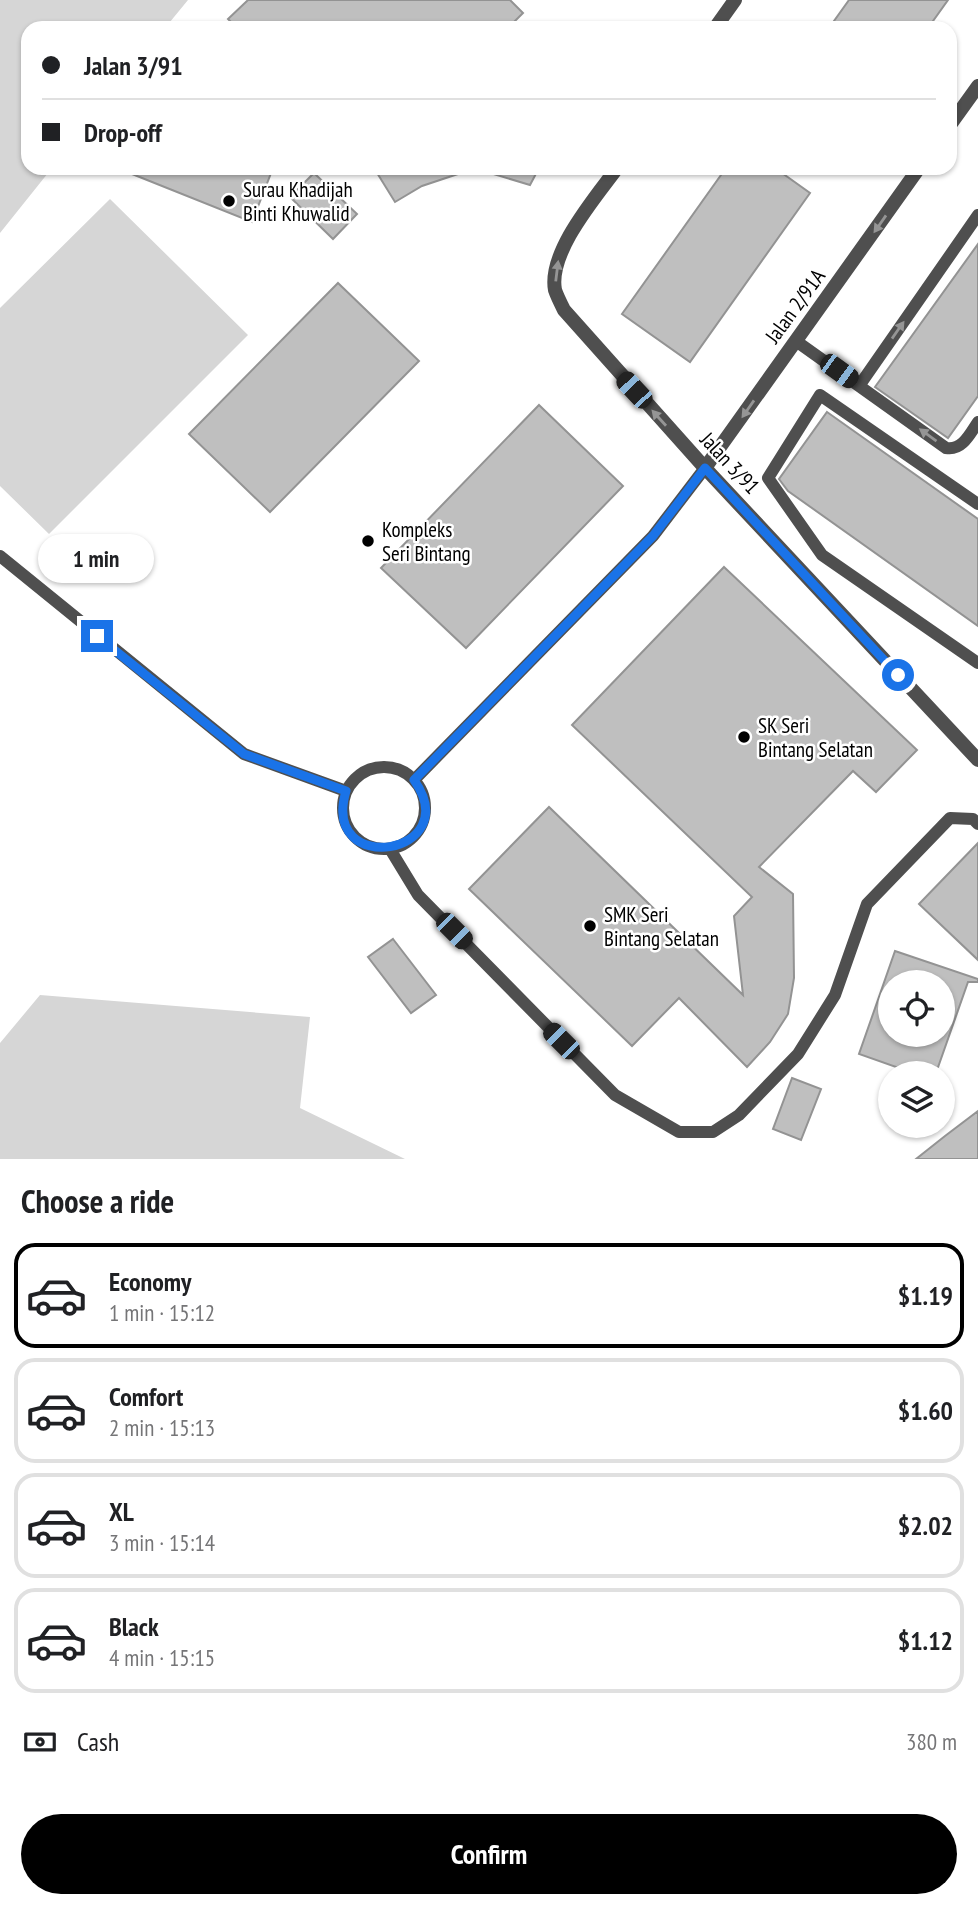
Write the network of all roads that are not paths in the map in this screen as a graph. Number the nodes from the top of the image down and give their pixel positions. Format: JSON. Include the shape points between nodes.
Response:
{"nodes":[{"id":1,"x":735,"y":0,"type":"edge"},
{"id":2,"x":720,"y":21,"type":"edge"},
{"id":3,"x":978,"y":86,"type":"edge"},
{"id":4,"x":957,"y":115,"type":"edge"},
{"id":5,"x":612,"y":175,"type":"edge"},
{"id":6,"x":914,"y":175,"type":"edge"},
{"id":7,"x":978,"y":215,"type":"edge"},
{"id":8,"x":796,"y":341,"type":"junction"},
{"id":9,"x":859,"y":386,"type":"junction"},
{"id":10,"x":978,"y":422,"type":"edge"},
{"id":11,"x":705,"y":468,"type":"junction"},
{"id":12,"x":978,"y":504,"type":"edge"},
{"id":13,"x":0,"y":556,"type":"edge"},
{"id":14,"x":978,"y":663,"type":"edge"},
{"id":15,"x":976,"y":752,"type":"edge"},
{"id":16,"x":414,"y":780,"type":"junction"},
{"id":17,"x":346,"y":791,"type":"junction"},
{"id":18,"x":978,"y":824,"type":"edge"},
{"id":19,"x":390,"y":849,"type":"junction"}],
"edges":[{"from":1,"to":2,"type":"street"},
{"from":3,"to":4,"type":"street"},
{"from":11,"to":5,"type":"street","name":"Jalan 3/91","one_way":true,"via":[[581,332],[555,289],[556,263],[568,239]]},
{"from":6,"to":8,"type":"street","name":"Jalan 2/91A","one_way":true},
{"from":9,"to":7,"type":"lane","one_way":true},
{"from":8,"to":9,"type":"lane"},
{"from":8,"to":11,"type":"street","name":"Jalan 2/91A","one_way":true},
{"from":10,"to":9,"type":"lane","one_way":true,"via":[[960,446],[946,448]]},
{"from":11,"to":15,"type":"street","name":"Jalan 3/91"},
{"from":11,"to":16,"type":"lane","via":[[653,536]]},
{"from":12,"to":14,"type":"lane","via":[[820,395],[768,478],[822,555]]},
{"from":13,"to":17,"type":"lane","via":[[244,754]]},
{"from":16,"to":17,"type":"lane","via":[[391,767],[377,767],[354,780]]},
{"from":16,"to":19,"type":"lane","via":[[425,803],[420,828],[402,845]]},
{"from":17,"to":19,"type":"lane","via":[[347,827],[365,844]]},
{"from":18,"to":19,"type":"lane","via":[[973,819],[950,818],[867,904],[835,995],[798,1054],[739,1115],[713,1132],[679,1132],[615,1096],[418,895]]}]}
